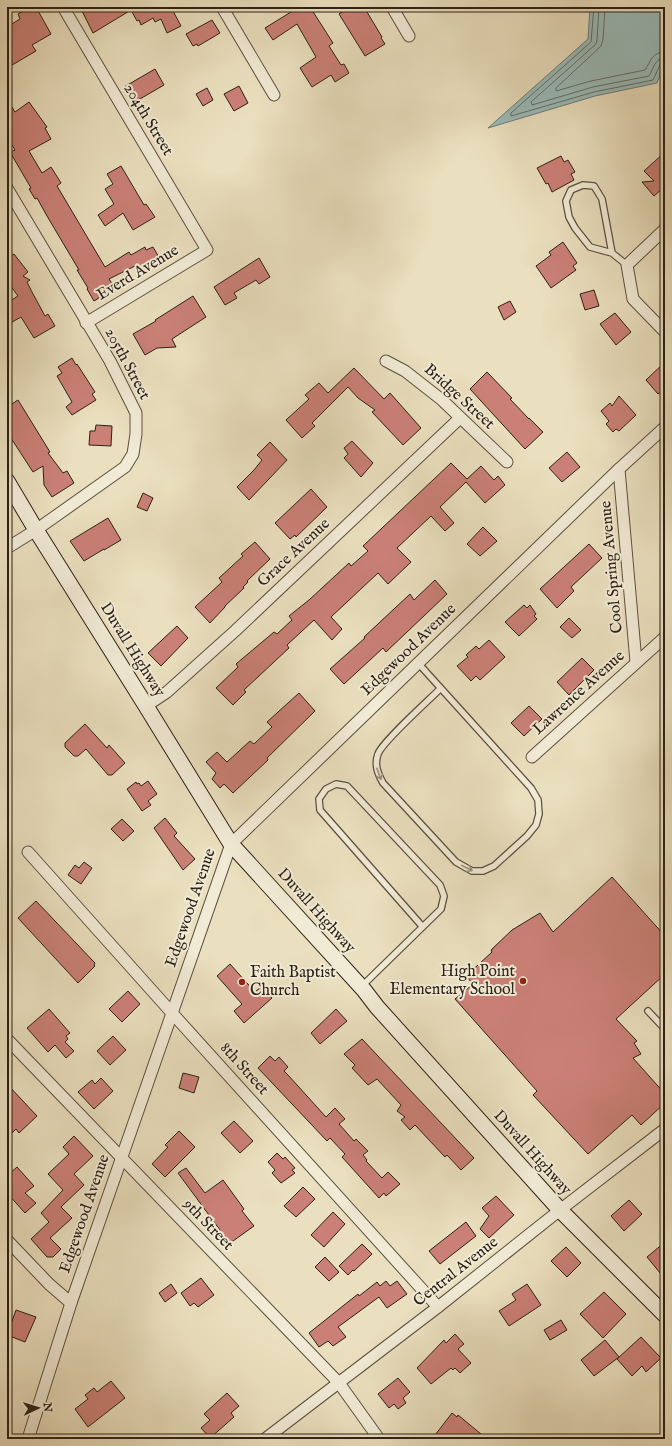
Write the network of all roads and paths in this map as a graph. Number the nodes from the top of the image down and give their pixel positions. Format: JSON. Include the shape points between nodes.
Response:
{"nodes":[{"id":1,"x":63,"y":7,"type":"edge"},
{"id":2,"x":222,"y":7,"type":"edge"},
{"id":3,"x":392,"y":7,"type":"edge"},
{"id":4,"x":409,"y":36,"type":"dead end"},
{"id":5,"x":274,"y":95,"type":"dead end"},
{"id":6,"x":7,"y":188,"type":"edge"},
{"id":7,"x":665,"y":229,"type":"edge"},
{"id":8,"x":206,"y":250,"type":"joint"},
{"id":9,"x":612,"y":254,"type":"junction"},
{"id":10,"x":627,"y":265,"type":"junction"},
{"id":11,"x":86,"y":323,"type":"junction"},
{"id":12,"x":665,"y":332,"type":"edge"},
{"id":13,"x":386,"y":361,"type":"dead end"},
{"id":14,"x":460,"y":418,"type":"junction"},
{"id":15,"x":665,"y":427,"type":"edge"},
{"id":16,"x":507,"y":462,"type":"dead end"},
{"id":17,"x":619,"y":469,"type":"junction"},
{"id":18,"x":7,"y":481,"type":"edge"},
{"id":19,"x":36,"y":530,"type":"junction"},
{"id":20,"x":7,"y":548,"type":"edge"},
{"id":21,"x":665,"y":637,"type":"edge"},
{"id":22,"x":636,"y":662,"type":"junction"},
{"id":23,"x":418,"y":663,"type":"junction"},
{"id":24,"x":440,"y":689,"type":"junction"},
{"id":25,"x":146,"y":706,"type":"junction"},
{"id":26,"x":532,"y":757,"type":"dead end"},
{"id":27,"x":231,"y":844,"type":"junction"},
{"id":28,"x":28,"y":852,"type":"dead end"},
{"id":29,"x":422,"y":926,"type":"junction"},
{"id":30,"x":361,"y":987,"type":"junction"},
{"id":31,"x":648,"y":1011,"type":"dead end"},
{"id":32,"x":172,"y":1013,"type":"junction"},
{"id":33,"x":665,"y":1029,"type":"edge"},
{"id":34,"x":7,"y":1039,"type":"edge"},
{"id":35,"x":665,"y":1129,"type":"edge"},
{"id":36,"x":120,"y":1158,"type":"junction"},
{"id":37,"x":560,"y":1210,"type":"junction"},
{"id":38,"x":7,"y":1240,"type":"edge"},
{"id":39,"x":71,"y":1303,"type":"junction"},
{"id":40,"x":438,"y":1307,"type":"junction"},
{"id":41,"x":665,"y":1315,"type":"edge"},
{"id":42,"x":339,"y":1383,"type":"junction"},
{"id":43,"x":28,"y":1439,"type":"edge"},
{"id":44,"x":266,"y":1439,"type":"edge"},
{"id":45,"x":379,"y":1439,"type":"edge"}],
"edges":[{"from":1,"to":8,"type":"street","name":"204th Street"},
{"from":2,"to":5,"type":"street"},
{"from":3,"to":4,"type":"street"},
{"from":6,"to":11,"type":"street","name":"205th Street"},
{"from":7,"to":10,"type":"street"},
{"from":8,"to":11,"type":"street","name":"Everd Avenue"},
{"from":9,"to":9,"type":"lane","via":[[602,199],[594,186],[583,185],[571,190],[566,201],[568,217],[575,228],[590,247]]},
{"from":9,"to":10,"type":"lane"},
{"from":10,"to":12,"type":"street","via":[[633,298]]},
{"from":11,"to":19,"type":"street","name":"205th Street","via":[[110,361],[136,413],[133,454],[125,467]]},
{"from":13,"to":14,"type":"street","name":"Bridge Street","via":[[432,391]]},
{"from":14,"to":16,"type":"street","name":"Bridge Street"},
{"from":14,"to":25,"type":"street","name":"Grace Avenue","via":[[230,636],[167,692]]},
{"from":15,"to":17,"type":"street","name":"Edgewood Avenue"},
{"from":17,"to":22,"type":"street","name":"Cool Spring Avenue"},
{"from":17,"to":23,"type":"street","name":"Edgewood Avenue"},
{"from":18,"to":19,"type":"street","name":"Duvall Highway"},
{"from":19,"to":20,"type":"street","name":"205th Street"},
{"from":19,"to":25,"type":"street","name":"Duvall Highway"},
{"from":21,"to":22,"type":"street","name":"Lawrence Avenue"},
{"from":22,"to":26,"type":"street","name":"Lawrence Avenue"},
{"from":23,"to":24,"type":"lane"},
{"from":23,"to":27,"type":"street","name":"Edgewood Avenue"},
{"from":24,"to":24,"type":"lane","one_way":true,"via":[[378,752],[377,772],[383,783],[456,862],[472,871],[483,871],[494,866],[536,825],[539,814],[538,800],[531,788]]},
{"from":25,"to":27,"type":"street","name":"Duvall Highway"},
{"from":27,"to":30,"type":"street","name":"Duvall Highway"},
{"from":27,"to":32,"type":"street","name":"Edgewood Avenue"},
{"from":28,"to":32,"type":"street","name":"8th Street"},
{"from":29,"to":29,"type":"lane","via":[[441,909],[444,896],[440,885],[347,786],[336,784],[326,789],[320,799],[320,810]]},
{"from":29,"to":30,"type":"lane"},
{"from":30,"to":37,"type":"street","name":"Duvall Highway"},
{"from":31,"to":33,"type":"lane"},
{"from":32,"to":36,"type":"street","name":"Edgewood Avenue"},
{"from":32,"to":40,"type":"street","name":"8th Street"},
{"from":34,"to":36,"type":"street","name":"9th Street"},
{"from":35,"to":37,"type":"street","name":"Central Avenue"},
{"from":36,"to":39,"type":"street","name":"Edgewood Avenue"},
{"from":36,"to":42,"type":"street","name":"9th Street"},
{"from":37,"to":40,"type":"street","name":"Central Avenue"},
{"from":37,"to":41,"type":"street","name":"Duvall Highway"},
{"from":38,"to":39,"type":"street"},
{"from":39,"to":43,"type":"street","name":"Edgewood Avenue"},
{"from":40,"to":42,"type":"street","name":"Central Avenue"},
{"from":42,"to":44,"type":"street","name":"Central Avenue"},
{"from":42,"to":45,"type":"street","name":"9th Street"}]}
